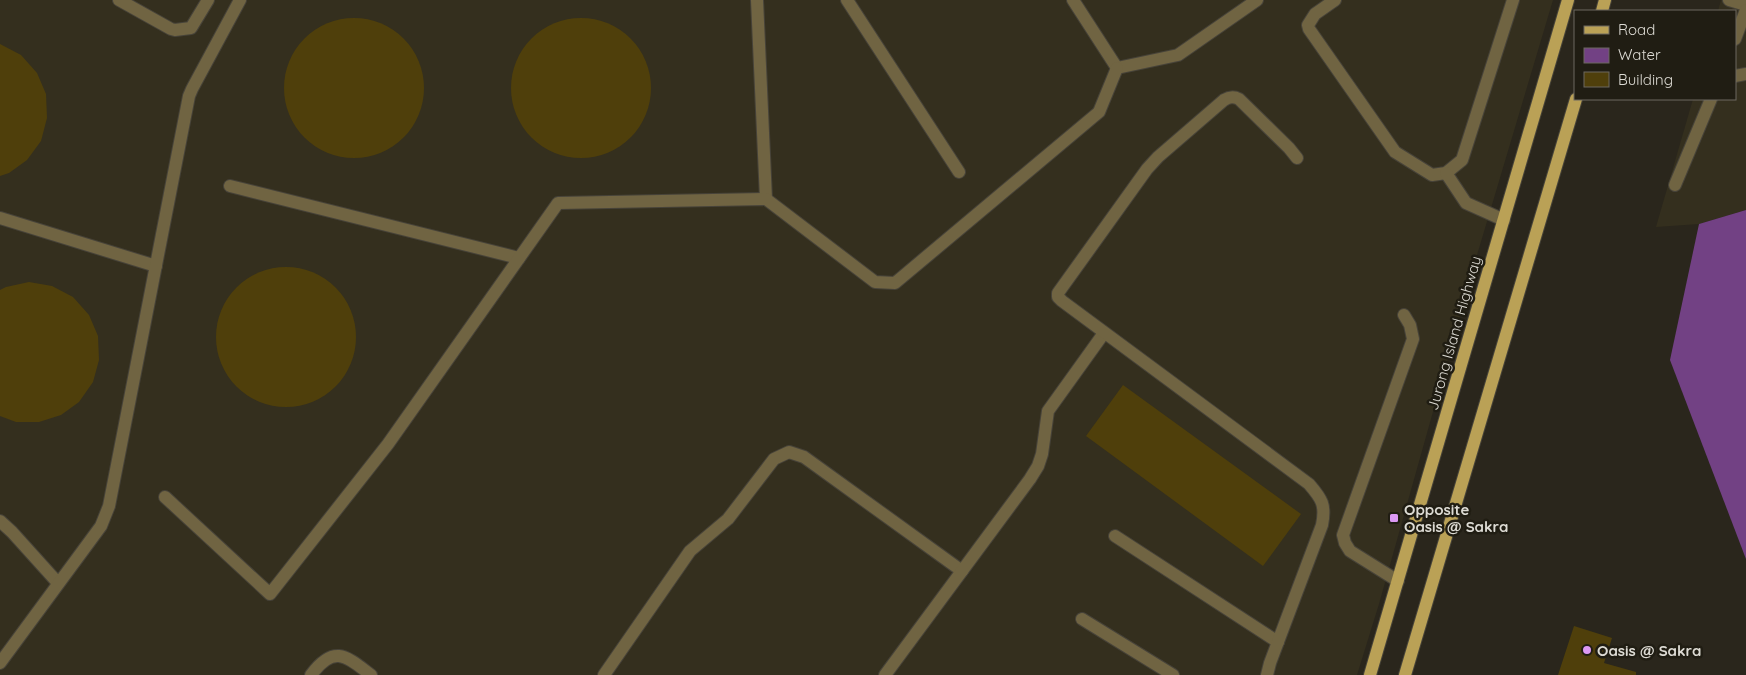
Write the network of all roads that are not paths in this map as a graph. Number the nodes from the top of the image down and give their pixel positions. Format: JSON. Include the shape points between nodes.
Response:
{"nodes":[{"id":1,"x":119,"y":0,"type":"edge"},
{"id":2,"x":208,"y":0,"type":"edge"},
{"id":3,"x":240,"y":0,"type":"edge"},
{"id":4,"x":757,"y":0,"type":"edge"},
{"id":5,"x":847,"y":0,"type":"edge"},
{"id":6,"x":1073,"y":0,"type":"edge"},
{"id":7,"x":1257,"y":0,"type":"edge"},
{"id":8,"x":1335,"y":0,"type":"edge"},
{"id":9,"x":1513,"y":0,"type":"edge"},
{"id":10,"x":1568,"y":0,"type":"edge"},
{"id":11,"x":1730,"y":0,"type":"edge"},
{"id":12,"x":1746,"y":5,"type":"edge"},
{"id":13,"x":1746,"y":10,"type":"edge"},
{"id":14,"x":1736,"y":36,"type":"edge"},
{"id":15,"x":1117,"y":68,"type":"junction"},
{"id":16,"x":1576,"y":100,"type":"edge"},
{"id":17,"x":1711,"y":100,"type":"edge"},
{"id":18,"x":1297,"y":158,"type":"dead end"},
{"id":19,"x":960,"y":172,"type":"dead end"},
{"id":20,"x":1446,"y":173,"type":"junction"},
{"id":21,"x":1675,"y":185,"type":"dead end"},
{"id":22,"x":230,"y":186,"type":"dead end"},
{"id":23,"x":766,"y":199,"type":"junction"},
{"id":24,"x":0,"y":218,"type":"edge"},
{"id":25,"x":1504,"y":220,"type":"junction"},
{"id":26,"x":520,"y":258,"type":"junction"},
{"id":27,"x":156,"y":266,"type":"junction"},
{"id":28,"x":1404,"y":315,"type":"dead end"},
{"id":29,"x":1104,"y":333,"type":"junction"},
{"id":30,"x":165,"y":497,"type":"dead end"},
{"id":31,"x":0,"y":522,"type":"edge"},
{"id":32,"x":1115,"y":536,"type":"dead end"},
{"id":33,"x":962,"y":570,"type":"junction"},
{"id":34,"x":1398,"y":581,"type":"junction"},
{"id":35,"x":58,"y":583,"type":"junction"},
{"id":36,"x":1082,"y":619,"type":"dead end"},
{"id":37,"x":1278,"y":642,"type":"junction"},
{"id":38,"x":0,"y":663,"type":"edge"},
{"id":39,"x":311,"y":675,"type":"edge"},
{"id":40,"x":371,"y":675,"type":"edge"},
{"id":41,"x":604,"y":675,"type":"edge"},
{"id":42,"x":885,"y":675,"type":"edge"},
{"id":43,"x":1173,"y":675,"type":"edge"},
{"id":44,"x":1267,"y":675,"type":"edge"},
{"id":45,"x":1370,"y":675,"type":"edge"},
{"id":46,"x":1405,"y":675,"type":"edge"}],
"edges":[{"from":1,"to":2,"type":"lane","via":[[174,30],[191,28]]},
{"from":3,"to":27,"type":"lane","via":[[192,89]]},
{"from":4,"to":23,"type":"lane"},
{"from":5,"to":19,"type":"lane"},
{"from":6,"to":15,"type":"lane"},
{"from":7,"to":15,"type":"lane","via":[[1178,55]]},
{"from":8,"to":20,"type":"lane","via":[[1315,14],[1309,29],[1394,152],[1432,175]]},
{"from":9,"to":20,"type":"lane","via":[[1462,160]]},
{"from":10,"to":25,"type":"main road","name":"Jurong Island Highway"},
{"from":11,"to":12,"type":"lane"},
{"from":13,"to":14,"type":"lane"},
{"from":15,"to":23,"type":"lane","via":[[1099,112],[895,283],[875,282]]},
{"from":16,"to":46,"type":"main road"},
{"from":17,"to":21,"type":"lane"},
{"from":18,"to":29,"type":"lane","via":[[1235,97],[1224,100],[1158,157],[1058,293],[1062,301]]},
{"from":20,"to":25,"type":"lane","via":[[1466,203]]},
{"from":22,"to":26,"type":"lane"},
{"from":23,"to":26,"type":"lane","via":[[558,202]]},
{"from":24,"to":27,"type":"lane"},
{"from":25,"to":34,"type":"main road","name":"Jurong Island Highway"},
{"from":26,"to":30,"type":"lane","via":[[388,444],[270,594]]},
{"from":27,"to":35,"type":"lane","via":[[109,506],[101,526]]},
{"from":28,"to":34,"type":"lane","via":[[1413,339],[1343,535],[1350,551]]},
{"from":29,"to":33,"type":"lane","via":[[1048,411],[1038,466]]},
{"from":29,"to":37,"type":"lane","via":[[1309,484],[1319,495],[1324,510],[1322,525]]},
{"from":31,"to":35,"type":"lane"},
{"from":32,"to":37,"type":"lane"},
{"from":33,"to":41,"type":"lane","via":[[804,457],[789,452],[774,459],[728,519],[690,550]]},
{"from":33,"to":42,"type":"lane"},
{"from":34,"to":45,"type":"main road","name":"Jurong Island Highway"},
{"from":35,"to":38,"type":"lane"},
{"from":36,"to":43,"type":"lane"},
{"from":37,"to":44,"type":"lane"},
{"from":39,"to":40,"type":"lane","via":[[317,666],[335,656],[348,658]]}]}
